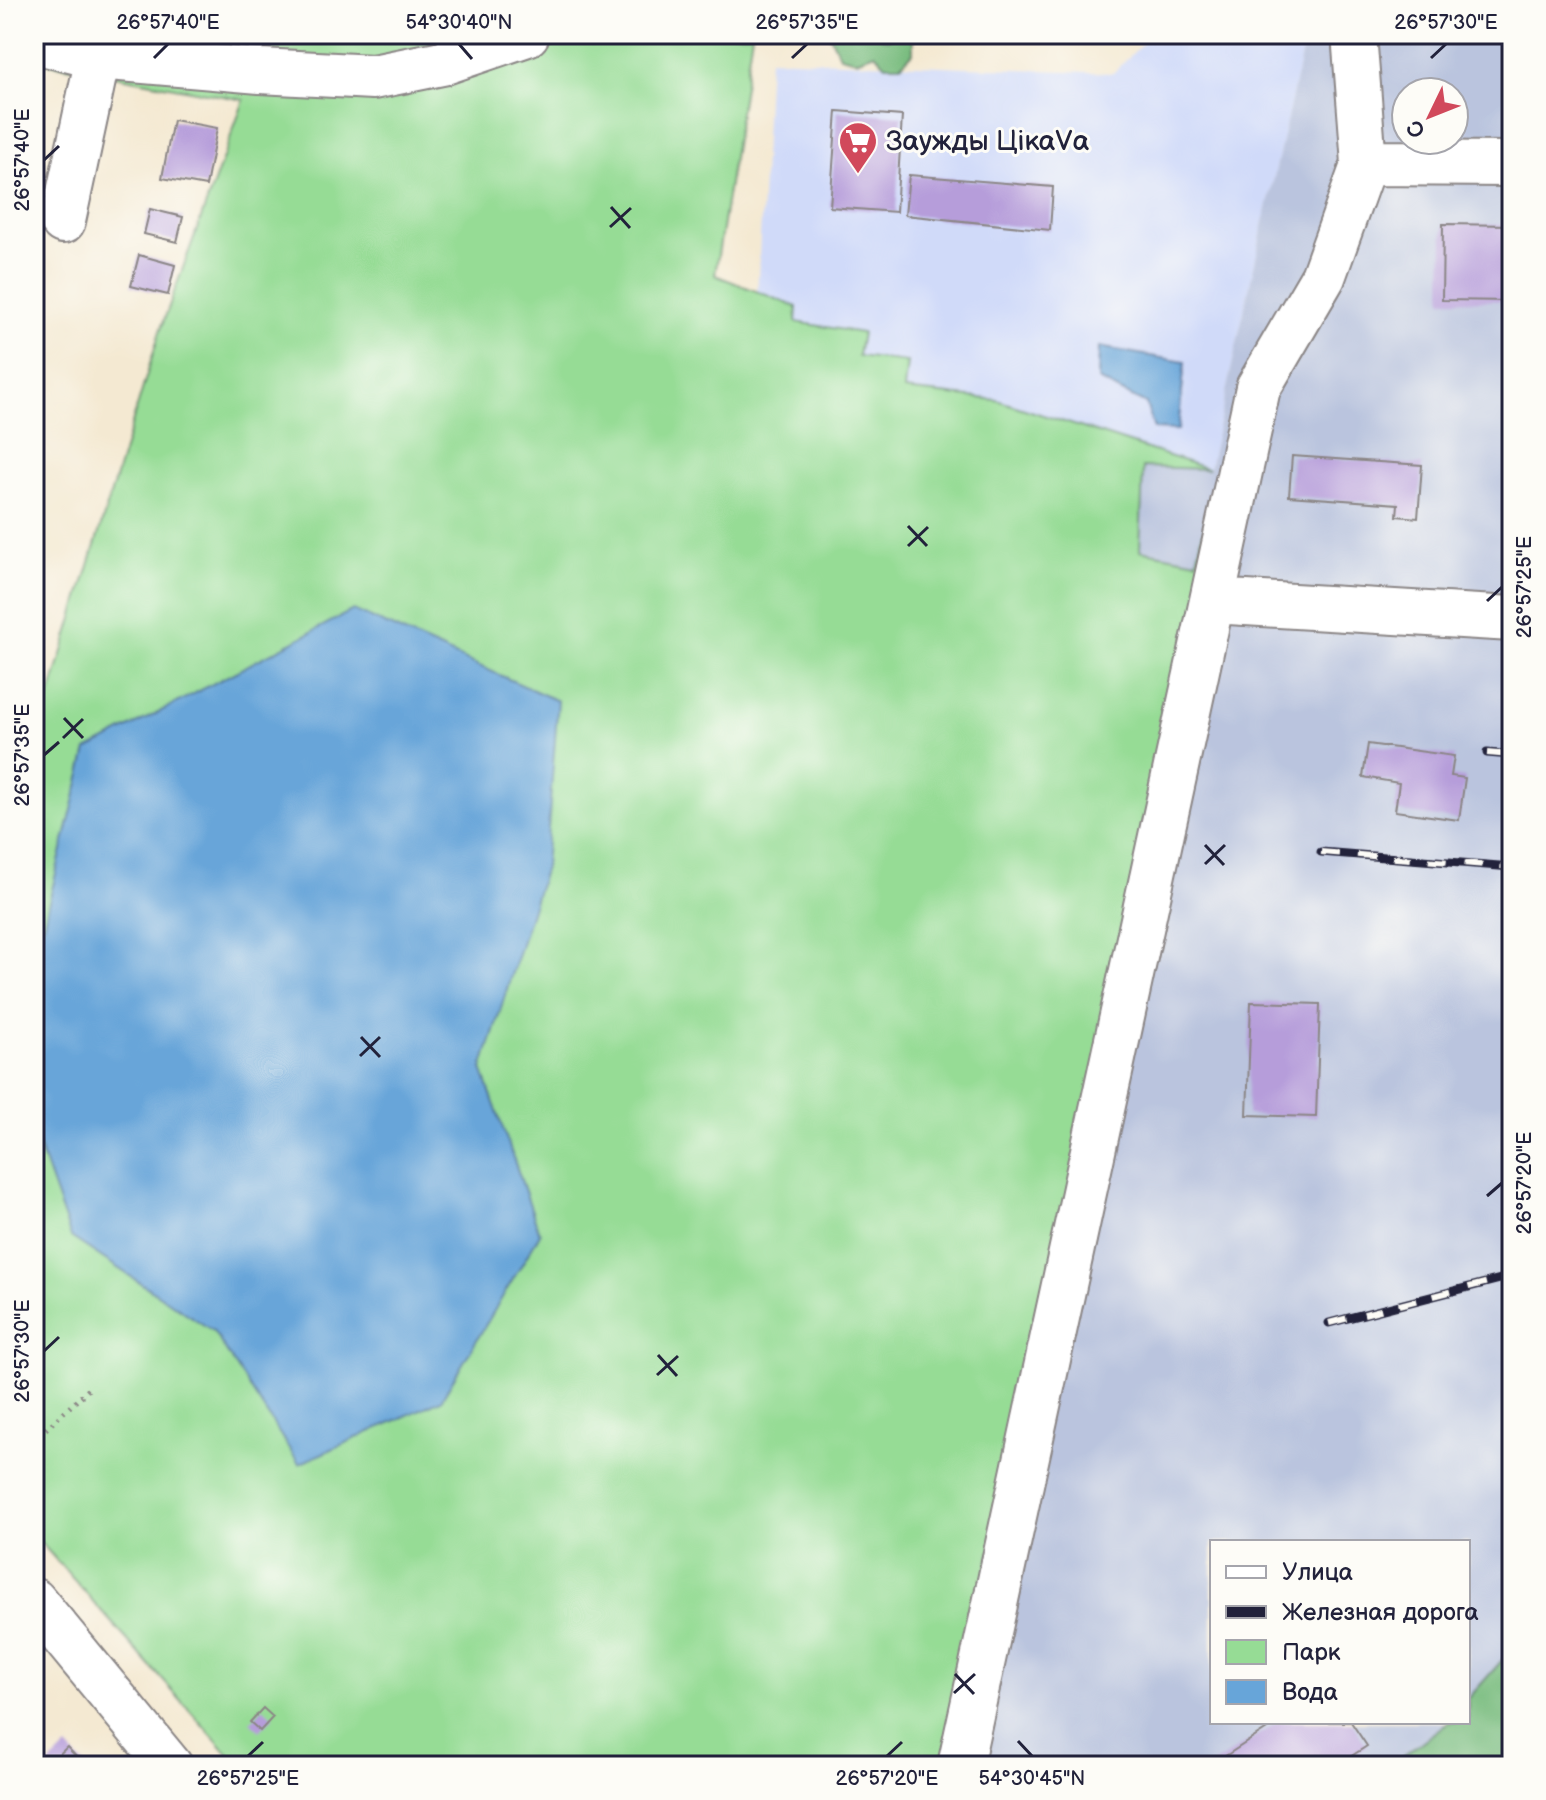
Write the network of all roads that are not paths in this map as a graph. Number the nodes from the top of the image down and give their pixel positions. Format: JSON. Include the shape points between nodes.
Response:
{"nodes":[{"id":1,"x":527,"y":34,"type":"edge"},
{"id":2,"x":1354,"y":34,"type":"edge"},
{"id":3,"x":34,"y":41,"type":"edge"},
{"id":4,"x":98,"y":57,"type":"junction"},
{"id":5,"x":1364,"y":163,"type":"junction"},
{"id":6,"x":1512,"y":164,"type":"edge"},
{"id":7,"x":63,"y":221,"type":"dead end"},
{"id":8,"x":1212,"y":601,"type":"junction"},
{"id":9,"x":1512,"y":619,"type":"edge"},
{"id":10,"x":34,"y":1601,"type":"edge"},
{"id":11,"x":170,"y":1766,"type":"edge"},
{"id":12,"x":960,"y":1766,"type":"edge"}],
"edges":[{"from":1,"to":4,"type":"street","via":[[442,63],[373,77]]},
{"from":2,"to":5,"type":"street"},
{"from":3,"to":4,"type":"street"},
{"from":4,"to":7,"type":"street"},
{"from":5,"to":6,"type":"street"},
{"from":5,"to":8,"type":"street","via":[[1323,277],[1258,388]]},
{"from":8,"to":9,"type":"street"},
{"from":8,"to":12,"type":"street"},
{"from":10,"to":11,"type":"street"}]}
